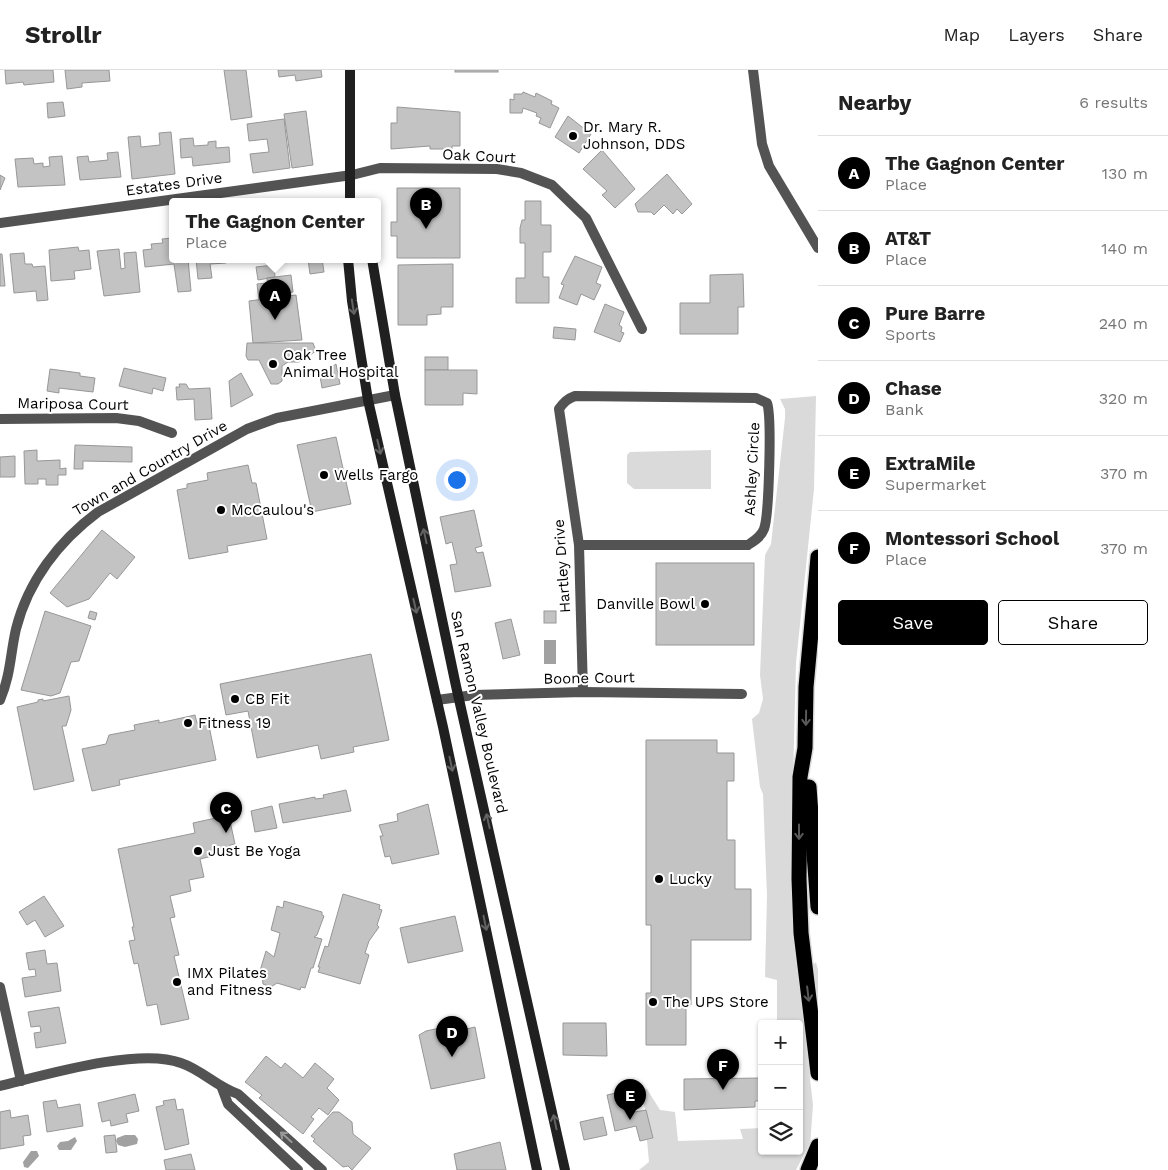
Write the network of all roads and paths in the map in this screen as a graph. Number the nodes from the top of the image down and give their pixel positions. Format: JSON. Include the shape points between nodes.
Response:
{"nodes":[{"id":1,"x":350,"y":70,"type":"edge"},
{"id":2,"x":753,"y":70,"type":"edge"},
{"id":3,"x":352,"y":175,"type":"junction"},
{"id":4,"x":183,"y":198,"type":"edge"},
{"id":5,"x":350,"y":198,"type":"edge"},
{"id":6,"x":357,"y":198,"type":"edge"},
{"id":7,"x":169,"y":200,"type":"edge"},
{"id":8,"x":0,"y":223,"type":"edge"},
{"id":9,"x":818,"y":248,"type":"edge"},
{"id":10,"x":348,"y":263,"type":"edge"},
{"id":11,"x":373,"y":263,"type":"edge"},
{"id":12,"x":642,"y":329,"type":"dead end"},
{"id":13,"x":395,"y":395,"type":"junction"},
{"id":14,"x":368,"y":400,"type":"junction"},
{"id":15,"x":559,"y":409,"type":"joint"},
{"id":16,"x":0,"y":419,"type":"edge"},
{"id":17,"x":172,"y":433,"type":"dead end"},
{"id":18,"x":579,"y":545,"type":"junction"},
{"id":19,"x":818,"y":557,"type":"edge"},
{"id":20,"x":583,"y":692,"type":"junction"},
{"id":21,"x":742,"y":694,"type":"dead end"},
{"id":22,"x":459,"y":696,"type":"junction"},
{"id":23,"x":0,"y":700,"type":"edge"},
{"id":24,"x":436,"y":700,"type":"junction"},
{"id":25,"x":805,"y":748,"type":"junction"},
{"id":26,"x":818,"y":907,"type":"edge"},
{"id":27,"x":0,"y":987,"type":"edge"},
{"id":28,"x":818,"y":1073,"type":"edge"},
{"id":29,"x":21,"y":1081,"type":"junction"},
{"id":30,"x":0,"y":1086,"type":"edge"},
{"id":31,"x":222,"y":1088,"type":"junction"},
{"id":32,"x":818,"y":1146,"type":"edge"},
{"id":33,"x":298,"y":1170,"type":"edge"},
{"id":34,"x":322,"y":1170,"type":"edge"},
{"id":35,"x":538,"y":1170,"type":"edge"},
{"id":36,"x":565,"y":1170,"type":"edge"},
{"id":37,"x":808,"y":1170,"type":"edge"}],
"edges":[{"from":1,"to":3,"type":"main road"},
{"from":2,"to":9,"type":"street","via":[[762,144],[769,166]]},
{"from":3,"to":4,"type":"street","name":"Estates Drive"},
{"from":3,"to":5,"type":"main road"},
{"from":3,"to":6,"type":"main road"},
{"from":3,"to":12,"type":"street","name":"Oak Court","via":[[380,168],[497,169],[521,173],[552,185],[586,218]]},
{"from":7,"to":8,"type":"street","name":"Estates Drive"},
{"from":10,"to":14,"type":"main road","one_way":true},
{"from":11,"to":13,"type":"main road","name":"San Ramon Valley Boulevard"},
{"from":13,"to":14,"type":"street","name":"Town and Country Drive"},
{"from":22,"to":13,"type":"main road","name":"San Ramon Valley Boulevard","one_way":true},
{"from":14,"to":23,"type":"street","name":"Town and Country Drive","via":[[305,410],[247,429],[98,512],[79,526],[52,556],[30,592],[16,628],[9,680]]},
{"from":14,"to":24,"type":"main road","one_way":true},
{"from":15,"to":18,"type":"street","name":"Hartley Drive"},
{"from":15,"to":18,"type":"street","name":"Ashley Circle","via":[[565,400],[575,396],[756,398],[767,403],[770,411],[764,530],[758,539],[748,545]]},
{"from":16,"to":17,"type":"street","name":"Mariposa Court","via":[[116,418],[139,420]]},
{"from":18,"to":20,"type":"street","name":"Hartley Drive"},
{"from":19,"to":25,"type":"highway","one_way":true,"via":[[806,687]]},
{"from":20,"to":21,"type":"street","name":"Boone Court"},
{"from":20,"to":22,"type":"street","name":"Boone Court"},
{"from":22,"to":24,"type":"street","name":"Boone Court"},
{"from":36,"to":22,"type":"main road","name":"San Ramon Valley Boulevard","one_way":true},
{"from":24,"to":35,"type":"main road","one_way":true},
{"from":25,"to":26,"type":"highway"},
{"from":25,"to":28,"type":"highway","one_way":true,"via":[[800,777],[801,934]]},
{"from":27,"to":29,"type":"street"},
{"from":29,"to":30,"type":"street"},
{"from":29,"to":31,"type":"street","via":[[133,1057],[180,1062]]},
{"from":31,"to":33,"type":"street","via":[[228,1104]]},
{"from":34,"to":31,"type":"street","one_way":true,"via":[[238,1094]]},
{"from":32,"to":37,"type":"highway"}]}
